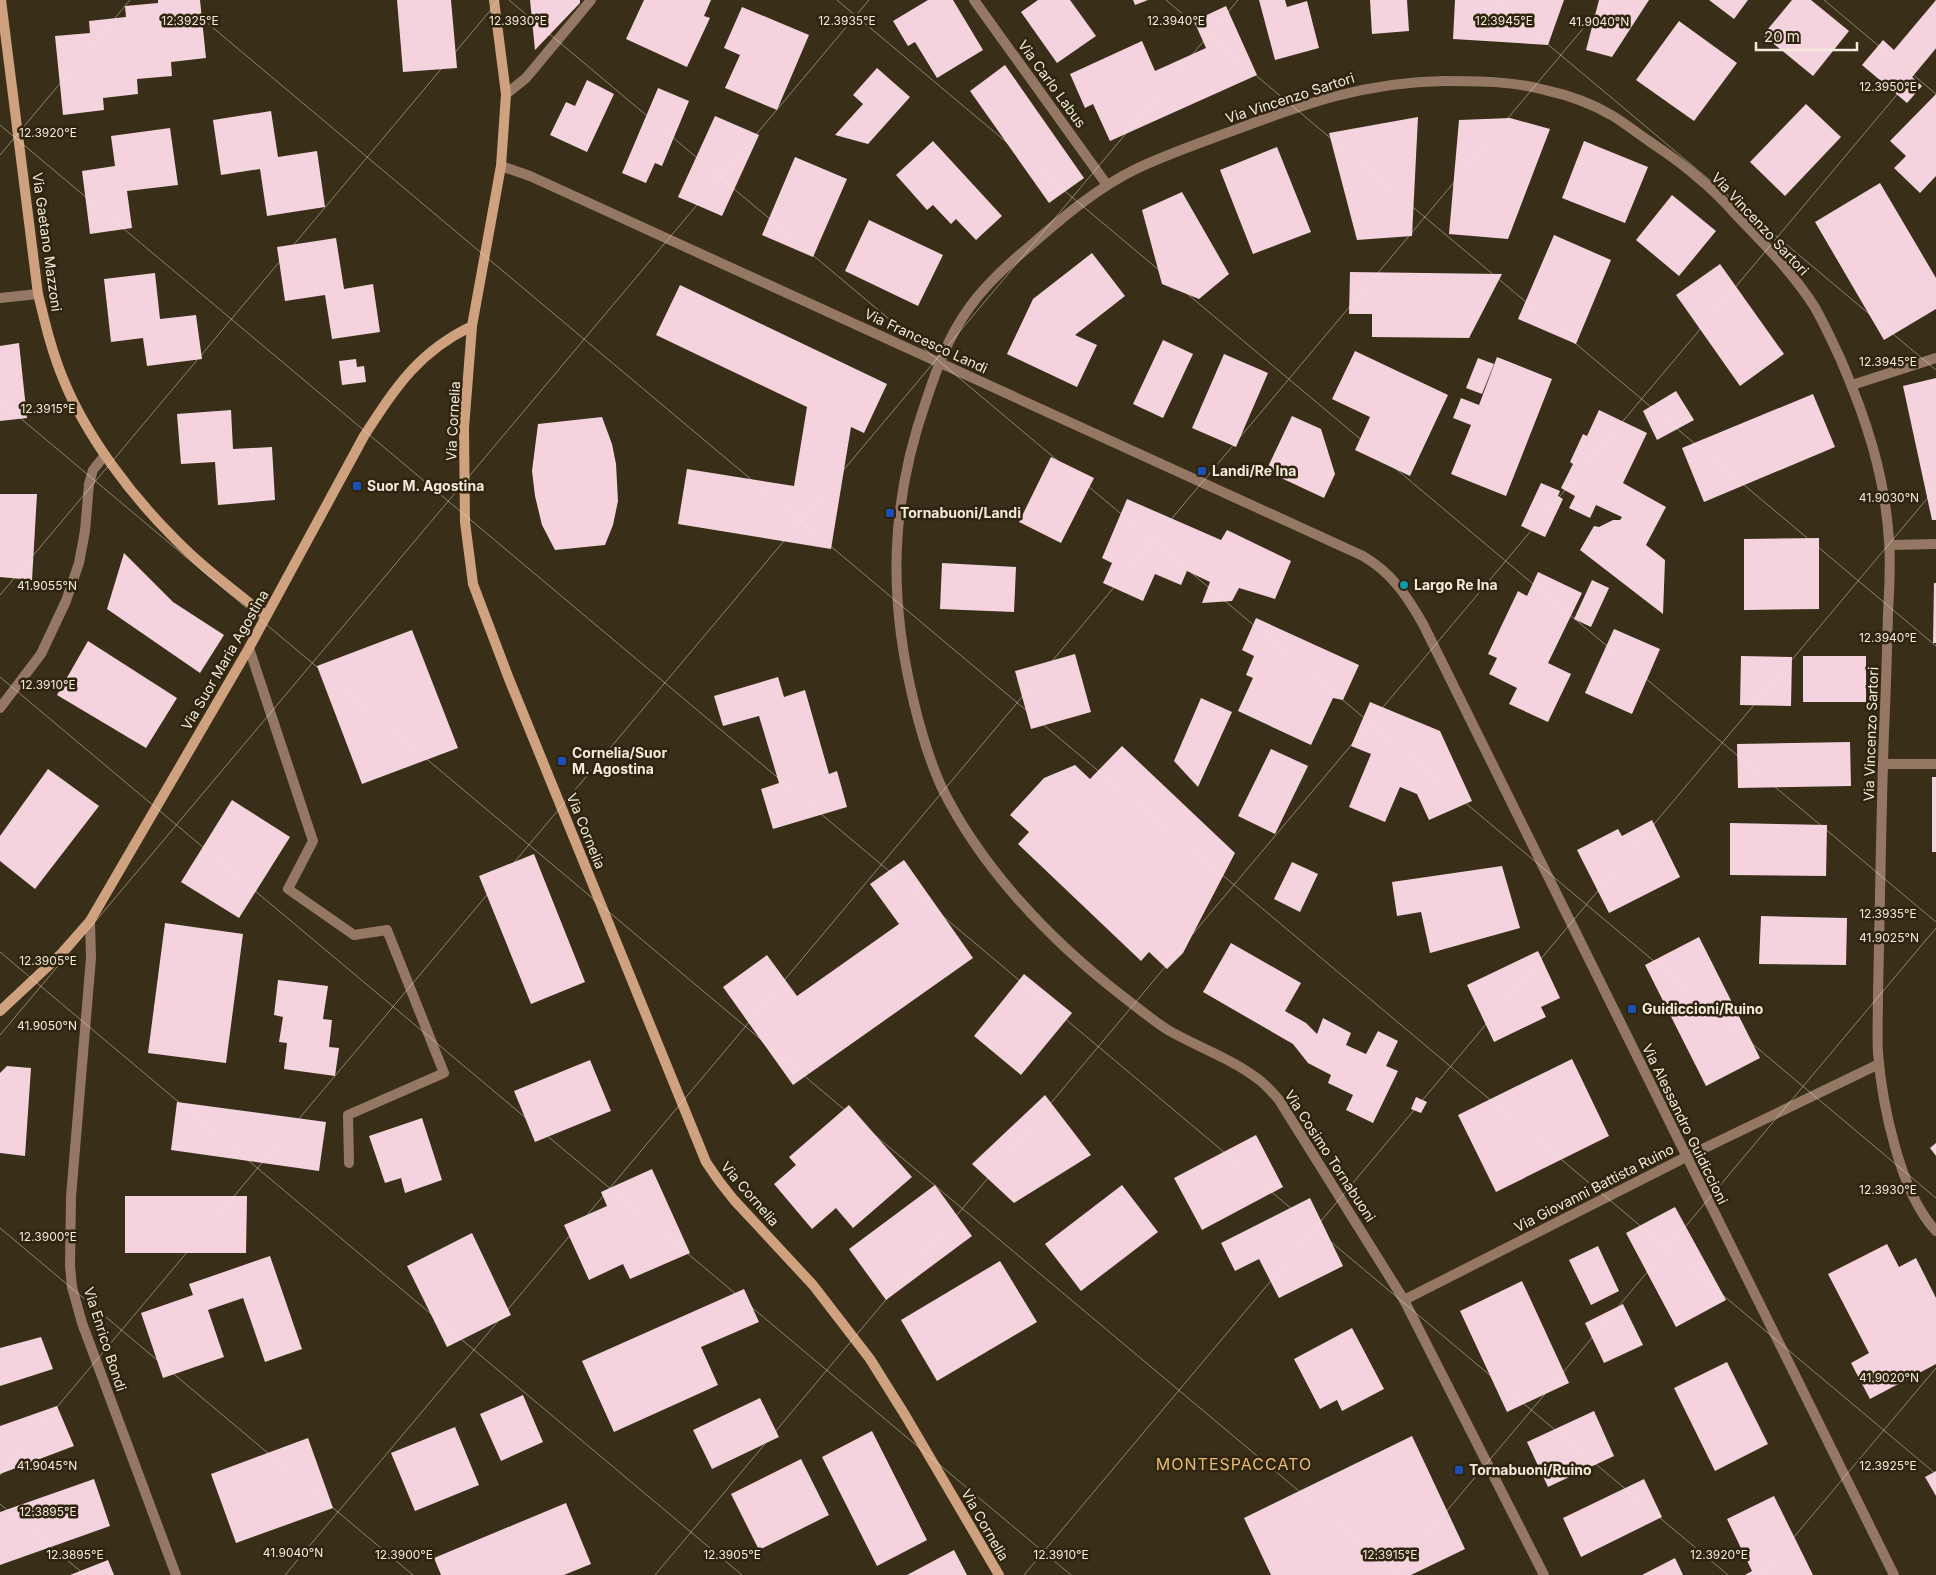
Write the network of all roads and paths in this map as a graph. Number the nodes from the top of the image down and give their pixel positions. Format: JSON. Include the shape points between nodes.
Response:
{"nodes":[{"id":1,"x":1,"y":0,"type":"edge"},
{"id":2,"x":494,"y":0,"type":"edge"},
{"id":3,"x":591,"y":0,"type":"edge"},
{"id":4,"x":974,"y":0,"type":"edge"},
{"id":5,"x":506,"y":94,"type":"junction"},
{"id":6,"x":502,"y":166,"type":"junction"},
{"id":7,"x":1107,"y":184,"type":"junction"},
{"id":8,"x":38,"y":294,"type":"junction"},
{"id":9,"x":0,"y":298,"type":"edge"},
{"id":10,"x":472,"y":326,"type":"junction"},
{"id":11,"x":1936,"y":358,"type":"edge"},
{"id":12,"x":939,"y":362,"type":"junction"},
{"id":13,"x":1852,"y":385,"type":"junction"},
{"id":14,"x":105,"y":455,"type":"junction"},
{"id":15,"x":1936,"y":544,"type":"edge"},
{"id":16,"x":1890,"y":545,"type":"junction"},
{"id":17,"x":266,"y":616,"type":"junction"},
{"id":18,"x":249,"y":648,"type":"junction"},
{"id":19,"x":1452,"y":684,"type":"joint"},
{"id":20,"x":0,"y":708,"type":"edge"},
{"id":21,"x":1883,"y":764,"type":"junction"},
{"id":22,"x":1936,"y":764,"type":"edge"},
{"id":23,"x":90,"y":921,"type":"junction"},
{"id":24,"x":0,"y":1011,"type":"edge"},
{"id":25,"x":1879,"y":1064,"type":"junction"},
{"id":26,"x":1686,"y":1157,"type":"junction"},
{"id":27,"x":349,"y":1163,"type":"dead end"},
{"id":28,"x":1936,"y":1231,"type":"edge"},
{"id":29,"x":1404,"y":1300,"type":"junction"},
{"id":30,"x":176,"y":1575,"type":"edge"},
{"id":31,"x":999,"y":1575,"type":"edge"},
{"id":32,"x":1544,"y":1575,"type":"edge"},
{"id":33,"x":1894,"y":1575,"type":"edge"}],
"edges":[{"from":1,"to":8,"type":"street","name":"Via Gaetano Mazzoni"},
{"from":2,"to":5,"type":"street","name":"Via Cornelia"},
{"from":3,"to":5,"type":"street","via":[[526,78]]},
{"from":4,"to":7,"type":"street","name":"Via Carlo Labus"},
{"from":5,"to":6,"type":"street","name":"Via Cornelia"},
{"from":6,"to":10,"type":"street","name":"Via Cornelia"},
{"from":6,"to":12,"type":"street","name":"Via Francesco Landi"},
{"from":7,"to":12,"type":"street","name":"Via Vincenzo Sartori","via":[[993,278],[961,319]]},
{"from":7,"to":13,"type":"street","name":"Via Vincenzo Sartori","via":[[1155,160],[1267,118],[1365,88],[1418,81],[1469,80],[1538,88],[1604,110],[1686,167],[1720,197],[1763,243],[1812,304]]},
{"from":8,"to":9,"type":"street"},
{"from":8,"to":14,"type":"street","name":"Via Gaetano Mazzoni","via":[[48,337],[64,380],[82,419]]},
{"from":10,"to":17,"type":"street","name":"Via Suor Maria Agostina","via":[[447,339],[420,361],[381,410]]},
{"from":10,"to":31,"type":"street","name":"Via Cornelia","via":[[464,436],[465,522],[473,584],[706,1162],[734,1200],[813,1285],[870,1359]]},
{"from":11,"to":13,"type":"street"},
{"from":12,"to":19,"type":"street","name":"Via Francesco Landi","via":[[1376,564],[1400,587],[1420,618]]},
{"from":12,"to":29,"type":"street","name":"Via Cosimo Tornabuoni","via":[[904,477],[896,577],[902,651],[923,742],[944,792],[1006,885],[1072,954],[1162,1027],[1262,1081],[1279,1100]]},
{"from":13,"to":16,"type":"street","name":"Via Vincenzo Sartori","via":[[1875,452]]},
{"from":14,"to":17,"type":"street","name":"Via Gaetano Mazzoni","via":[[174,539]]},
{"from":14,"to":20,"type":"street","via":[[93,470],[89,484],[79,564],[66,601],[41,654]]},
{"from":15,"to":16,"type":"street"},
{"from":16,"to":21,"type":"street","name":"Via Vincenzo Sartori"},
{"from":17,"to":18,"type":"street","name":"Via Suor Maria Agostina"},
{"from":18,"to":23,"type":"street","name":"Via Suor Maria Agostina"},
{"from":18,"to":27,"type":"street","via":[[313,841],[288,889],[354,935],[387,930],[444,1073],[348,1115]]},
{"from":19,"to":26,"type":"street","name":"Via Alessandro Guidiccioni"},
{"from":21,"to":22,"type":"street"},
{"from":21,"to":25,"type":"street","name":"Via Vincenzo Sartori"},
{"from":23,"to":24,"type":"street","name":"Via Suor Maria Agostina","via":[[65,950]]},
{"from":23,"to":30,"type":"street","name":"Via Enrico Bondi","via":[[91,958],[71,1197],[71,1276],[82,1323]]},
{"from":25,"to":26,"type":"street","name":"Via Giovanni Battista Ruino"},
{"from":25,"to":28,"type":"street","name":"Via Vincenzo Sartori","via":[[1886,1108],[1905,1178],[1926,1221]]},
{"from":26,"to":29,"type":"street","name":"Via Giovanni Battista Ruino"},
{"from":26,"to":33,"type":"street","name":"Via Alessandro Guidiccioni"},
{"from":29,"to":32,"type":"street","name":"Via Cosimo Tornabuoni"}]}
